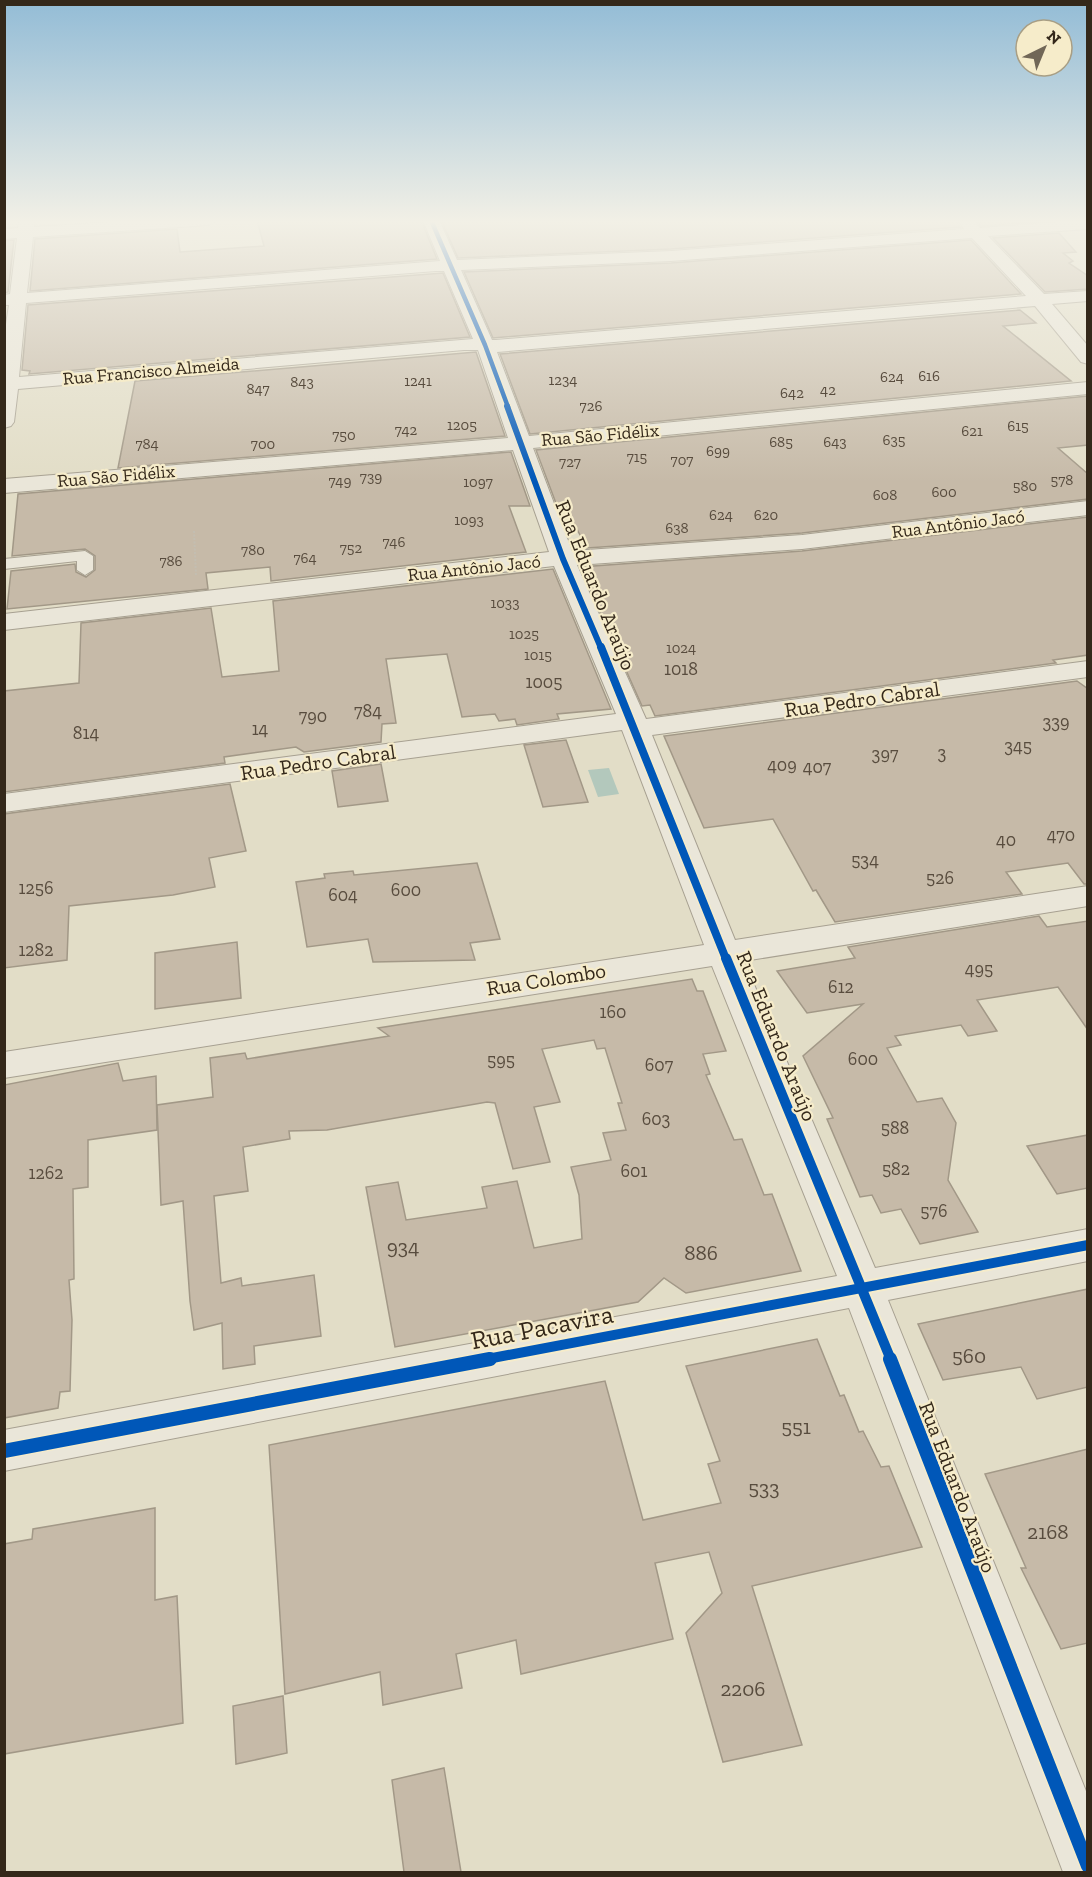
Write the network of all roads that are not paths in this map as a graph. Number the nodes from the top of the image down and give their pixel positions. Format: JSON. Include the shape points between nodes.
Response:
{"nodes":[{"id":1,"x":11,"y":308,"type":"edge"},
{"id":2,"x":470,"y":308,"type":"edge"},
{"id":3,"x":946,"y":308,"type":"edge"},
{"id":4,"x":1045,"y":308,"type":"edge"},
{"id":5,"x":485,"y":345,"type":"junction"},
{"id":6,"x":1088,"y":358,"type":"edge"},
{"id":7,"x":7,"y":383,"type":"edge"},
{"id":8,"x":1088,"y":388,"type":"edge"},
{"id":9,"x":4,"y":422,"type":"edge"},
{"id":10,"x":520,"y":441,"type":"junction"},
{"id":11,"x":4,"y":486,"type":"edge"},
{"id":12,"x":1088,"y":508,"type":"edge"},
{"id":13,"x":563,"y":559,"type":"junction"},
{"id":14,"x":4,"y":564,"type":"edge"},
{"id":15,"x":85,"y":570,"type":"dead end"},
{"id":16,"x":4,"y":622,"type":"edge"},
{"id":17,"x":1088,"y":669,"type":"edge"},
{"id":18,"x":634,"y":725,"type":"junction"},
{"id":19,"x":4,"y":804,"type":"edge"},
{"id":20,"x":1088,"y":896,"type":"edge"},
{"id":21,"x":723,"y":951,"type":"junction"},
{"id":22,"x":4,"y":1065,"type":"edge"},
{"id":23,"x":1088,"y":1245,"type":"edge"},
{"id":24,"x":862,"y":1287,"type":"junction"},
{"id":25,"x":4,"y":1451,"type":"edge"},
{"id":26,"x":1088,"y":1866,"type":"edge"}],
"edges":[{"from":1,"to":7,"type":"street"},
{"from":2,"to":5,"type":"street","name":"Rua Eduardo Araújo"},
{"from":3,"to":5,"type":"street","name":"Rua Francisco Almeida"},
{"from":4,"to":6,"type":"street"},
{"from":5,"to":7,"type":"street","name":"Rua Francisco Almeida","via":[[459,344]]},
{"from":5,"to":10,"type":"street","name":"Rua Eduardo Araújo"},
{"from":7,"to":9,"type":"street"},
{"from":8,"to":10,"type":"street","name":"Rua São Fidélix"},
{"from":10,"to":11,"type":"street","name":"Rua São Fidélix"},
{"from":10,"to":13,"type":"street","name":"Rua Eduardo Araújo"},
{"from":12,"to":13,"type":"street","name":"Rua Antônio Jacó","via":[[802,542]]},
{"from":13,"to":16,"type":"street","name":"Rua Antônio Jacó"},
{"from":13,"to":18,"type":"street","name":"Rua Eduardo Araújo"},
{"from":14,"to":15,"type":"lane","via":[[85,556]]},
{"from":17,"to":18,"type":"street","name":"Rua Pedro Cabral"},
{"from":18,"to":19,"type":"street","name":"Rua Pedro Cabral"},
{"from":18,"to":21,"type":"street","name":"Rua Eduardo Araújo"},
{"from":20,"to":21,"type":"street","name":"Rua Colombo"},
{"from":21,"to":22,"type":"street","name":"Rua Colombo"},
{"from":21,"to":24,"type":"street","name":"Rua Eduardo Araújo"},
{"from":23,"to":24,"type":"street","name":"Rua Pacavira"},
{"from":24,"to":25,"type":"street","name":"Rua Pacavira"},
{"from":24,"to":26,"type":"street","name":"Rua Eduardo Araújo"}]}
